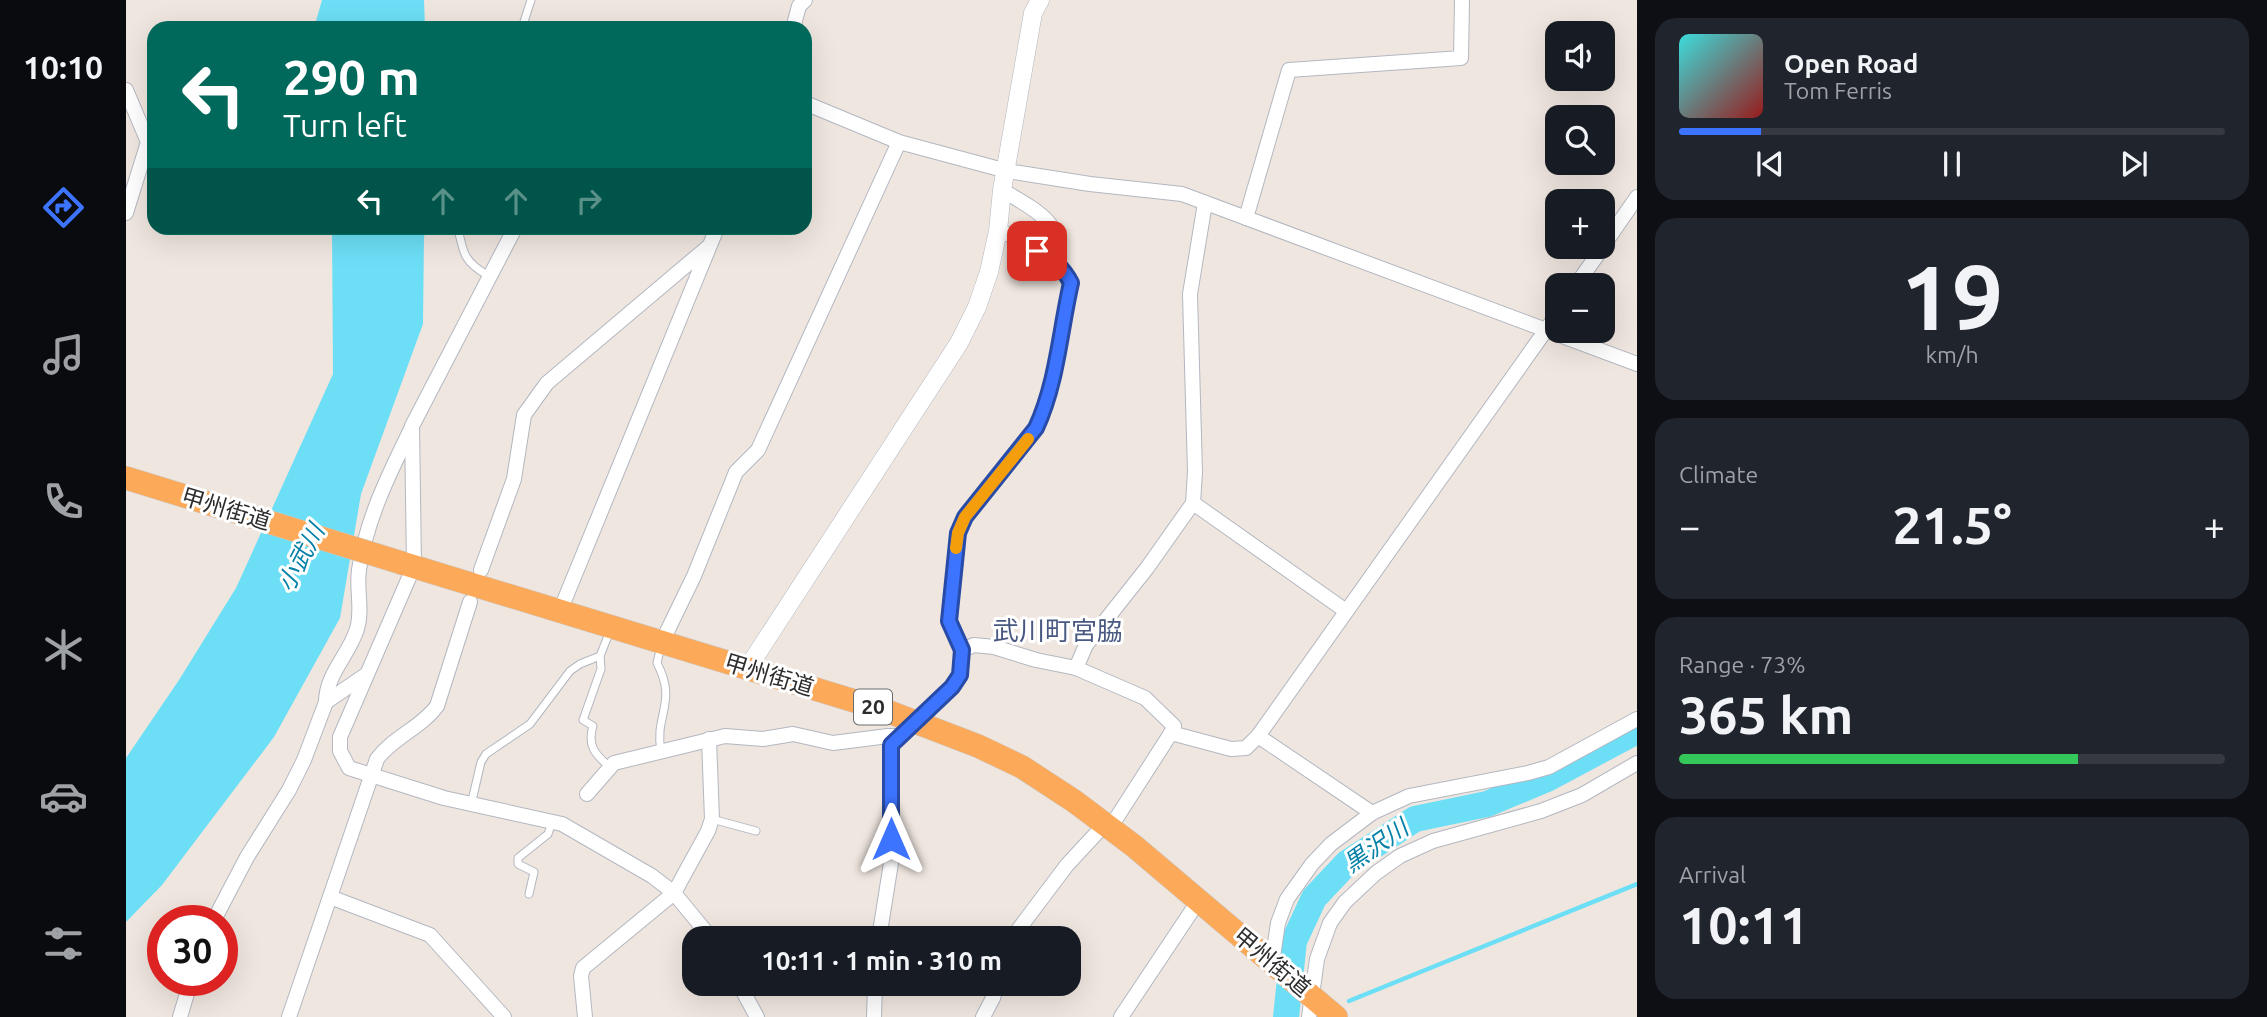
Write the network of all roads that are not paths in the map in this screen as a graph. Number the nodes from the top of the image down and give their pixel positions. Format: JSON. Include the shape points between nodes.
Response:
{"nodes":[{"id":1,"x":531,"y":0,"type":"edge"},
{"id":2,"x":805,"y":0,"type":"edge"},
{"id":3,"x":1040,"y":0,"type":"edge"},
{"id":4,"x":1462,"y":0,"type":"edge"},
{"id":5,"x":524,"y":21,"type":"edge"},
{"id":6,"x":795,"y":21,"type":"edge"},
{"id":7,"x":126,"y":90,"type":"edge"},
{"id":8,"x":812,"y":106,"type":"edge"},
{"id":9,"x":147,"y":140,"type":"edge"},
{"id":10,"x":899,"y":142,"type":"junction"},
{"id":11,"x":147,"y":145,"type":"edge"},
{"id":12,"x":1007,"y":171,"type":"junction"},
{"id":13,"x":1002,"y":190,"type":"junction"},
{"id":14,"x":1637,"y":197,"type":"edge"},
{"id":15,"x":1205,"y":203,"type":"junction"},
{"id":16,"x":126,"y":213,"type":"edge"},
{"id":17,"x":1246,"y":218,"type":"junction"},
{"id":18,"x":1615,"y":229,"type":"edge"},
{"id":19,"x":998,"y":231,"type":"junction"},
{"id":20,"x":460,"y":235,"type":"edge"},
{"id":21,"x":511,"y":235,"type":"edge"},
{"id":22,"x":714,"y":235,"type":"edge"},
{"id":23,"x":709,"y":246,"type":"junction"},
{"id":24,"x":1054,"y":260,"type":"junction"},
{"id":25,"x":489,"y":276,"type":"junction"},
{"id":26,"x":1545,"y":330,"type":"edge"},
{"id":27,"x":1545,"y":331,"type":"edge"},
{"id":28,"x":1581,"y":343,"type":"edge"},
{"id":29,"x":1637,"y":364,"type":"edge"},
{"id":30,"x":412,"y":426,"type":"junction"},
{"id":31,"x":126,"y":478,"type":"edge"},
{"id":32,"x":1193,"y":503,"type":"junction"},
{"id":33,"x":408,"y":565,"type":"junction"},
{"id":34,"x":481,"y":569,"type":"dead end"},
{"id":35,"x":470,"y":602,"type":"dead end"},
{"id":36,"x":560,"y":611,"type":"junction"},
{"id":37,"x":1346,"y":611,"type":"junction"},
{"id":38,"x":612,"y":627,"type":"junction"},
{"id":39,"x":662,"y":642,"type":"junction"},
{"id":40,"x":962,"y":650,"type":"junction"},
{"id":41,"x":600,"y":656,"type":"junction"},
{"id":42,"x":747,"y":668,"type":"junction"},
{"id":43,"x":1076,"y":668,"type":"junction"},
{"id":44,"x":368,"y":673,"type":"junction"},
{"id":45,"x":326,"y":702,"type":"junction"},
{"id":46,"x":1637,"y":719,"type":"edge"},
{"id":47,"x":908,"y":729,"type":"junction"},
{"id":48,"x":1171,"y":733,"type":"junction"},
{"id":49,"x":1258,"y":736,"type":"junction"},
{"id":50,"x":709,"y":739,"type":"junction"},
{"id":51,"x":661,"y":751,"type":"junction"},
{"id":52,"x":1637,"y":763,"type":"edge"},
{"id":53,"x":610,"y":767,"type":"junction"},
{"id":54,"x":373,"y":775,"type":"junction"},
{"id":55,"x":587,"y":794,"type":"dead end"},
{"id":56,"x":471,"y":804,"type":"junction"},
{"id":57,"x":1372,"y":813,"type":"junction"},
{"id":58,"x":712,"y":819,"type":"junction"},
{"id":59,"x":552,"y":821,"type":"junction"},
{"id":60,"x":1107,"y":826,"type":"junction"},
{"id":61,"x":756,"y":831,"type":"dead end"},
{"id":62,"x":674,"y":893,"type":"junction"},
{"id":63,"x":529,"y":894,"type":"dead end"},
{"id":64,"x":330,"y":897,"type":"junction"},
{"id":65,"x":1199,"y":900,"type":"junction"},
{"id":66,"x":222,"y":905,"type":"edge"},
{"id":67,"x":700,"y":926,"type":"edge"},
{"id":68,"x":880,"y":926,"type":"edge"},
{"id":69,"x":1021,"y":926,"type":"edge"},
{"id":70,"x":1272,"y":963,"type":"junction"},
{"id":71,"x":186,"y":996,"type":"edge"},
{"id":72,"x":746,"y":996,"type":"edge"},
{"id":73,"x":875,"y":996,"type":"edge"},
{"id":74,"x":994,"y":996,"type":"edge"},
{"id":75,"x":1310,"y":1006,"type":"edge"},
{"id":76,"x":180,"y":1017,"type":"edge"},
{"id":77,"x":289,"y":1017,"type":"edge"},
{"id":78,"x":505,"y":1017,"type":"edge"},
{"id":79,"x":585,"y":1017,"type":"edge"},
{"id":80,"x":757,"y":1017,"type":"edge"},
{"id":81,"x":874,"y":1017,"type":"edge"},
{"id":82,"x":983,"y":1017,"type":"edge"},
{"id":83,"x":1121,"y":1017,"type":"edge"},
{"id":84,"x":1336,"y":1017,"type":"edge"}],
"edges":[{"from":1,"to":5,"type":"lane"},
{"from":2,"to":6,"type":"street"},
{"from":3,"to":12,"type":"street","via":[[1033,13]]},
{"from":4,"to":17,"type":"street","via":[[1461,58],[1289,70]]},
{"from":7,"to":9,"type":"street"},
{"from":8,"to":10,"type":"street"},
{"from":10,"to":12,"type":"street"},
{"from":10,"to":39,"type":"street","via":[[758,450],[736,472],[695,576]]},
{"from":11,"to":16,"type":"street"},
{"from":12,"to":13,"type":"street"},
{"from":12,"to":15,"type":"street","via":[[1182,194]]},
{"from":13,"to":19,"type":"street"},
{"from":13,"to":24,"type":"street","via":[[1041,213],[1053,228],[1059,249]]},
{"from":14,"to":18,"type":"street"},
{"from":15,"to":17,"type":"street"},
{"from":15,"to":32,"type":"street","via":[[1189,294]]},
{"from":17,"to":26,"type":"street"},
{"from":19,"to":24,"type":"street","via":[[1006,231]]},
{"from":19,"to":42,"type":"street","via":[[977,307],[959,343]]},
{"from":20,"to":25,"type":"lane","via":[[473,268]]},
{"from":21,"to":25,"type":"street"},
{"from":22,"to":23,"type":"street"},
{"from":23,"to":34,"type":"street","via":[[547,383],[524,415],[514,478]]},
{"from":23,"to":36,"type":"street"},
{"from":24,"to":40,"type":"street","via":[[1071,283],[1043,412],[958,533],[949,621]]},
{"from":25,"to":30,"type":"street"},
{"from":27,"to":37,"type":"street"},
{"from":28,"to":29,"type":"street"},
{"from":30,"to":33,"type":"street"},
{"from":30,"to":45,"type":"street","via":[[364,541],[356,630],[326,688]]},
{"from":31,"to":33,"type":"highway","name":"甲州街道","number":"20","bridge":true},
{"from":32,"to":37,"type":"street"},
{"from":32,"to":43,"type":"street","via":[[1086,645]]},
{"from":33,"to":36,"type":"highway","name":"甲州街道","number":"20"},
{"from":33,"to":44,"type":"street"},
{"from":35,"to":54,"type":"street","via":[[437,706],[384,750]]},
{"from":36,"to":38,"type":"highway","name":"甲州街道","number":"20"},
{"from":37,"to":49,"type":"street"},
{"from":38,"to":39,"type":"highway","name":"甲州街道","number":"20"},
{"from":38,"to":41,"type":"lane"},
{"from":39,"to":42,"type":"highway","name":"甲州街道","number":"20"},
{"from":39,"to":51,"type":"lane","via":[[656,663],[668,695]]},
{"from":40,"to":43,"type":"street","via":[[974,645],[993,647]]},
{"from":40,"to":47,"type":"street","via":[[960,675],[952,687]]},
{"from":41,"to":53,"type":"lane","via":[[601,668],[583,720],[593,726],[591,745]]},
{"from":41,"to":56,"type":"lane","via":[[570,671],[530,724],[486,754]]},
{"from":42,"to":47,"type":"highway","name":"甲州街道","number":"20"},
{"from":43,"to":48,"type":"street","via":[[1145,698],[1174,726]]},
{"from":44,"to":45,"type":"street"},
{"from":44,"to":54,"type":"street","via":[[340,737],[349,768]]},
{"from":45,"to":66,"type":"street","via":[[294,780]]},
{"from":46,"to":57,"type":"street","via":[[1549,767],[1409,796]]},
{"from":47,"to":50,"type":"street","via":[[833,743],[793,734]]},
{"from":47,"to":60,"type":"highway","name":"甲州街道","number":"20","via":[[978,746],[1022,767]]},
{"from":47,"to":68,"type":"street","via":[[891,745],[891,863]]},
{"from":48,"to":49,"type":"street","via":[[1231,749],[1246,748]]},
{"from":48,"to":60,"type":"street"},
{"from":49,"to":57,"type":"street"},
{"from":50,"to":51,"type":"street"},
{"from":50,"to":58,"type":"street"},
{"from":51,"to":53,"type":"street"},
{"from":52,"to":75,"type":"street","via":[[1541,811],[1433,841],[1376,873],[1330,923],[1317,958]]},
{"from":53,"to":55,"type":"street"},
{"from":54,"to":56,"type":"street"},
{"from":54,"to":64,"type":"street"},
{"from":56,"to":59,"type":"street"},
{"from":57,"to":70,"type":"street","via":[[1312,864],[1287,899]]},
{"from":58,"to":61,"type":"lane"},
{"from":58,"to":62,"type":"street"},
{"from":59,"to":62,"type":"street","via":[[593,841]]},
{"from":59,"to":63,"type":"lane","via":[[548,834],[518,858],[518,864],[534,872]]},
{"from":60,"to":65,"type":"highway","name":"甲州街道","number":"20"},
{"from":60,"to":69,"type":"street","via":[[1068,865]]},
{"from":62,"to":67,"type":"street"},
{"from":62,"to":79,"type":"street","via":[[583,968]]},
{"from":64,"to":77,"type":"street"},
{"from":64,"to":78,"type":"street","via":[[430,935]]},
{"from":65,"to":70,"type":"highway","name":"甲州街道","number":"20"},
{"from":65,"to":83,"type":"street"},
{"from":70,"to":75,"type":"highway","name":"甲州街道","number":"20"},
{"from":71,"to":76,"type":"street"},
{"from":72,"to":80,"type":"street"},
{"from":73,"to":81,"type":"street"},
{"from":74,"to":82,"type":"street"},
{"from":75,"to":84,"type":"highway","name":"甲州街道","number":"20"}]}
